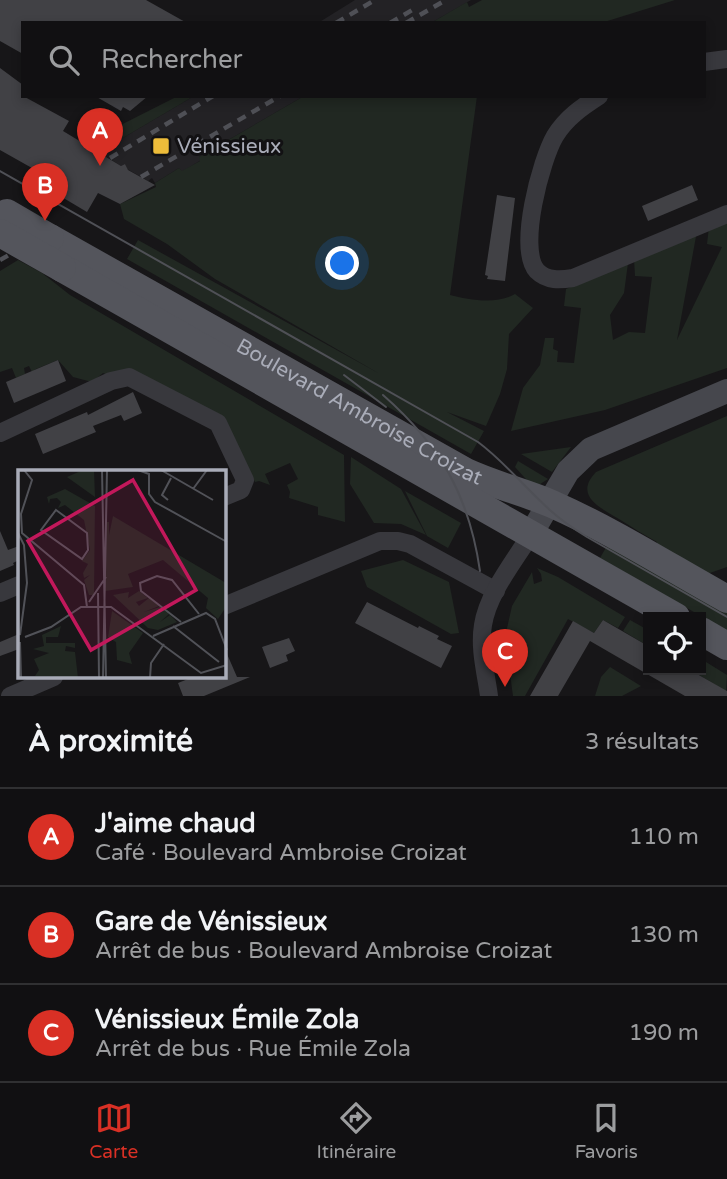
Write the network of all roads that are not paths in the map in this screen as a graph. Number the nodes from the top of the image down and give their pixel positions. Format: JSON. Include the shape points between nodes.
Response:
{"nodes":[{"id":1,"x":727,"y":59,"type":"edge"},
{"id":2,"x":706,"y":62,"type":"edge"},
{"id":3,"x":596,"y":98,"type":"edge"},
{"id":4,"x":727,"y":214,"type":"edge"},
{"id":5,"x":2,"y":218,"type":"edge"},
{"id":6,"x":72,"y":262,"type":"junction"},
{"id":7,"x":727,"y":391,"type":"edge"},
{"id":8,"x":0,"y":433,"type":"edge"},
{"id":9,"x":226,"y":496,"type":"edge"},
{"id":10,"x":550,"y":503,"type":"junction"},
{"id":11,"x":531,"y":534,"type":"junction"},
{"id":12,"x":18,"y":585,"type":"edge"},
{"id":13,"x":496,"y":591,"type":"junction"},
{"id":14,"x":0,"y":593,"type":"edge"},
{"id":15,"x":727,"y":599,"type":"edge"},
{"id":16,"x":226,"y":605,"type":"edge"},
{"id":17,"x":667,"y":612,"type":"edge"},
{"id":18,"x":706,"y":634,"type":"edge"},
{"id":19,"x":727,"y":646,"type":"edge"},
{"id":20,"x":52,"y":678,"type":"edge"},
{"id":21,"x":0,"y":695,"type":"edge"},
{"id":22,"x":9,"y":696,"type":"edge"},
{"id":23,"x":489,"y":696,"type":"edge"}],
"edges":[{"from":1,"to":2,"type":"street"},
{"from":3,"to":4,"type":"street","via":[[569,118],[555,136],[539,172],[529,244],[530,260],[537,271],[549,278],[573,278]]},
{"from":5,"to":6,"type":"main road","name":"Boulevard Ambroise Croizat","bridge":true},
{"from":6,"to":10,"type":"main road","name":"Boulevard Ambroise Croizat","via":[[466,472]]},
{"from":6,"to":11,"type":"main road","name":"Boulevard Ambroise Croizat","via":[[339,428]]},
{"from":7,"to":10,"type":"street","via":[[591,449],[568,471]]},
{"from":8,"to":9,"type":"street","via":[[129,377],[219,423],[245,480],[241,490]]},
{"from":10,"to":11,"type":"street"},
{"from":10,"to":15,"type":"main road","name":"Boulevard Ambroise Croizat"},
{"from":11,"to":13,"type":"street"},
{"from":11,"to":17,"type":"main road","name":"Boulevard Ambroise Croizat"},
{"from":12,"to":14,"type":"street"},
{"from":13,"to":16,"type":"street","via":[[410,544],[380,541]]},
{"from":13,"to":23,"type":"street","via":[[482,625]]},
{"from":18,"to":19,"type":"main road"},
{"from":20,"to":22,"type":"street"},
{"from":21,"to":22,"type":"street"}]}
